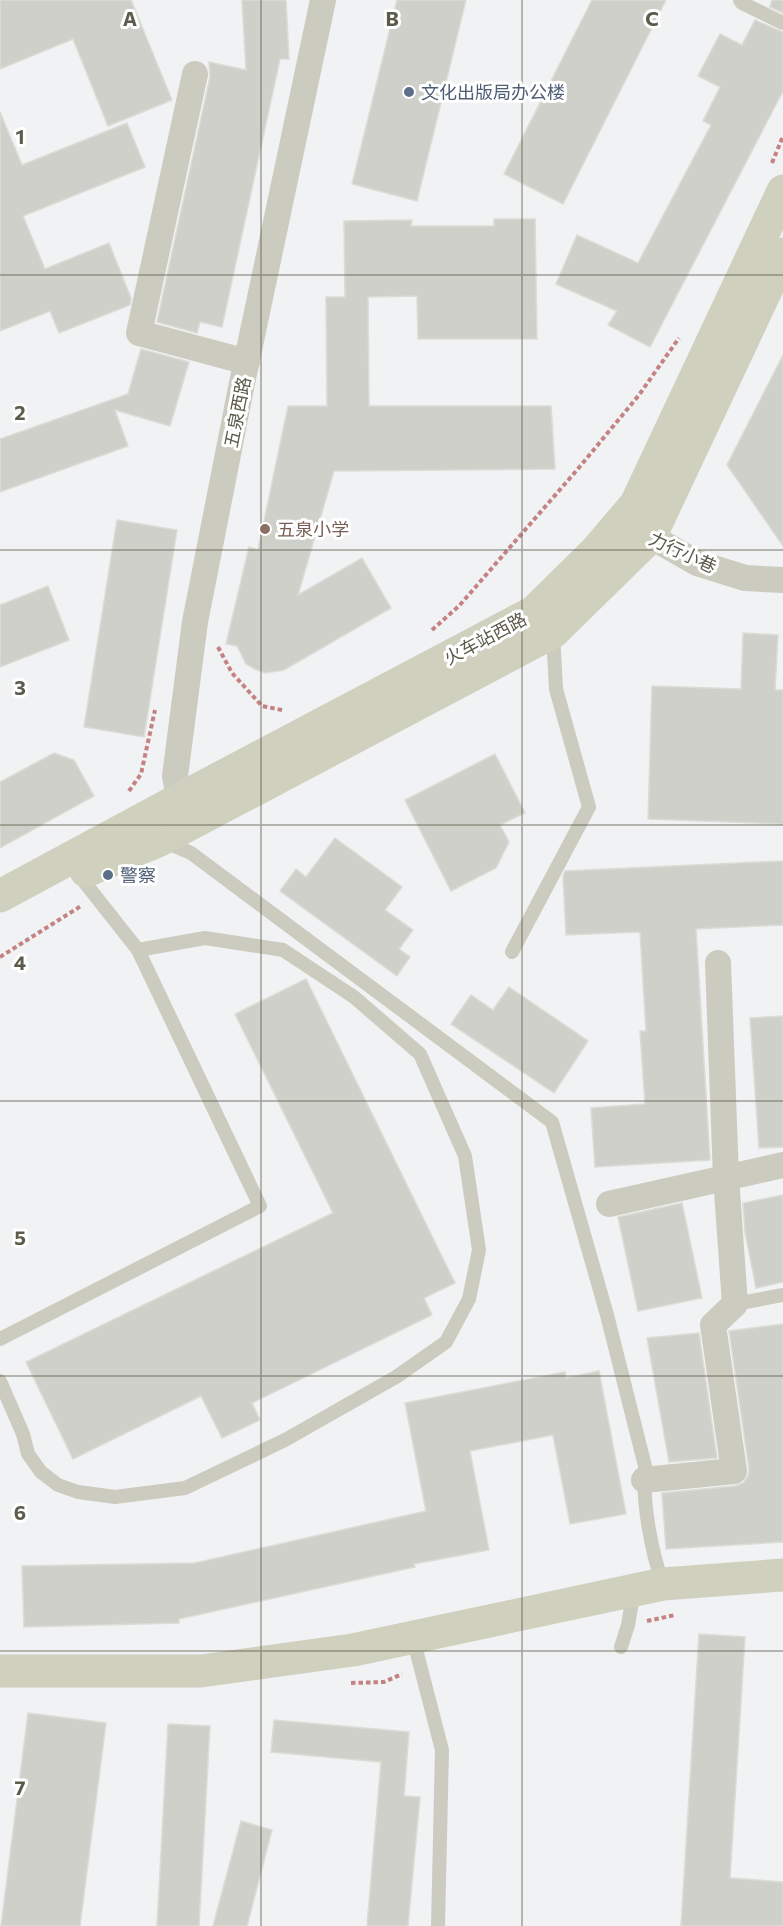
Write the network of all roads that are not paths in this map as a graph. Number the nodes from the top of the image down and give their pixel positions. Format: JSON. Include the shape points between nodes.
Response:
{"nodes":[{"id":1,"x":323,"y":0,"type":"edge"},
{"id":2,"x":740,"y":0,"type":"edge"},
{"id":3,"x":783,"y":23,"type":"edge"},
{"id":4,"x":195,"y":74,"type":"dead end"},
{"id":5,"x":777,"y":179,"type":"edge"},
{"id":6,"x":783,"y":254,"type":"edge"},
{"id":7,"x":247,"y":362,"type":"junction"},
{"id":8,"x":623,"y":519,"type":"junction"},
{"id":9,"x":650,"y":537,"type":"junction"},
{"id":10,"x":783,"y":580,"type":"edge"},
{"id":11,"x":553,"y":632,"type":"junction"},
{"id":12,"x":174,"y":822,"type":"junction"},
{"id":13,"x":78,"y":874,"type":"junction"},
{"id":14,"x":0,"y":897,"type":"edge"},
{"id":15,"x":0,"y":921,"type":"edge"},
{"id":16,"x":138,"y":950,"type":"junction"},
{"id":17,"x":512,"y":952,"type":"dead end"},
{"id":18,"x":718,"y":963,"type":"dead end"},
{"id":19,"x":783,"y":1165,"type":"edge"},
{"id":20,"x":726,"y":1177,"type":"junction"},
{"id":21,"x":609,"y":1204,"type":"dead end"},
{"id":22,"x":783,"y":1295,"type":"edge"},
{"id":23,"x":735,"y":1304,"type":"junction"},
{"id":24,"x":0,"y":1339,"type":"edge"},
{"id":25,"x":0,"y":1381,"type":"edge"},
{"id":26,"x":644,"y":1480,"type":"junction"},
{"id":27,"x":783,"y":1575,"type":"edge"},
{"id":28,"x":649,"y":1587,"type":"junction"},
{"id":29,"x":412,"y":1636,"type":"junction"},
{"id":30,"x":621,"y":1647,"type":"dead end"},
{"id":31,"x":0,"y":1671,"type":"edge"},
{"id":32,"x":438,"y":1926,"type":"edge"}],
"edges":[{"from":1,"to":7,"type":"street","name":"五泉西路"},
{"from":2,"to":3,"type":"lane"},
{"from":4,"to":7,"type":"street","via":[[139,333]]},
{"from":5,"to":8,"type":"main road","name":"火车站西路","via":[[636,504]]},
{"from":6,"to":9,"type":"main road","name":"火车站西路"},
{"from":7,"to":12,"type":"street","name":"五泉西路","via":[[195,622],[175,776]]},
{"from":8,"to":9,"type":"street","name":"力行小巷"},
{"from":8,"to":12,"type":"main road","name":"火车站西路","via":[[534,612]]},
{"from":9,"to":10,"type":"street","name":"力行小巷","via":[[698,563],[745,578]]},
{"from":9,"to":11,"type":"main road","name":"火车站西路"},
{"from":11,"to":12,"type":"main road","name":"火车站西路"},
{"from":11,"to":17,"type":"lane","via":[[556,690],[589,807]]},
{"from":12,"to":13,"type":"main road","name":"火车站西路"},
{"from":12,"to":14,"type":"main road","name":"火车站西路"},
{"from":12,"to":26,"type":"lane","via":[[190,853],[552,1122],[607,1315],[645,1466]]},
{"from":13,"to":15,"type":"main road","name":"火车站西路"},
{"from":13,"to":16,"type":"lane"},
{"from":16,"to":24,"type":"lane","via":[[260,1206]]},
{"from":16,"to":25,"type":"lane","via":[[205,938],[283,950],[354,997],[420,1054],[465,1156],[479,1250],[470,1299],[446,1342],[396,1377],[285,1440],[185,1488],[115,1497],[58,1485],[40,1472],[28,1454]]},
{"from":18,"to":20,"type":"street"},
{"from":19,"to":20,"type":"street"},
{"from":20,"to":21,"type":"street"},
{"from":20,"to":23,"type":"street"},
{"from":22,"to":23,"type":"lane"},
{"from":23,"to":26,"type":"street","via":[[713,1325],[734,1471]]},
{"from":26,"to":28,"type":"lane","via":[[654,1560]]},
{"from":27,"to":28,"type":"main road"},
{"from":28,"to":29,"type":"main road"},
{"from":28,"to":30,"type":"lane"},
{"from":29,"to":31,"type":"main road","via":[[353,1650],[201,1671]]},
{"from":29,"to":32,"type":"lane","via":[[442,1750]]}]}
